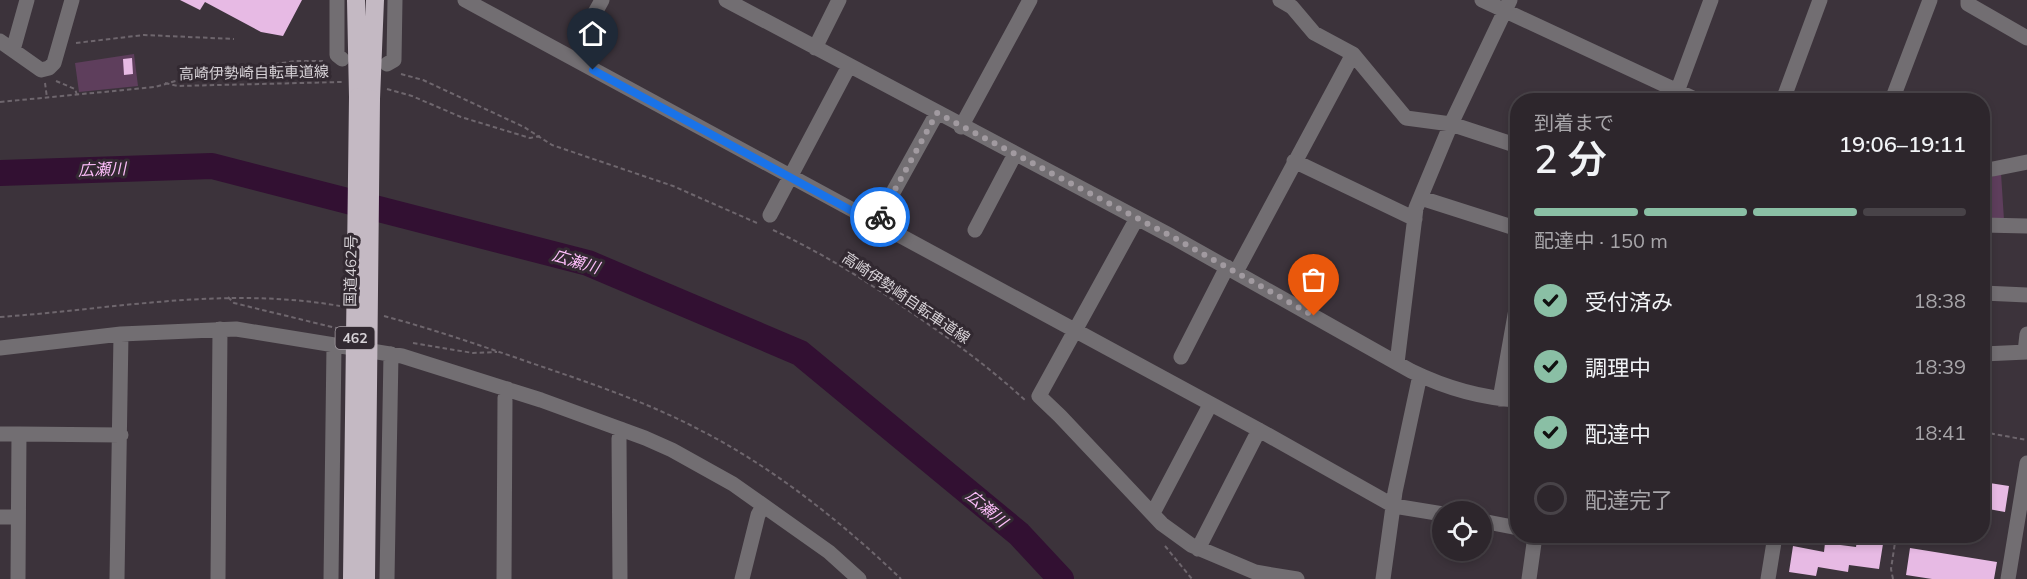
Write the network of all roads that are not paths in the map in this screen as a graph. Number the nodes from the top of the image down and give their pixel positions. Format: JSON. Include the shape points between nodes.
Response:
{"nodes":[{"id":1,"x":27,"y":0,"type":"edge"},
{"id":2,"x":72,"y":0,"type":"edge"},
{"id":3,"x":337,"y":0,"type":"edge"},
{"id":4,"x":356,"y":0,"type":"edge"},
{"id":5,"x":375,"y":0,"type":"edge"},
{"id":6,"x":395,"y":0,"type":"edge"},
{"id":7,"x":602,"y":0,"type":"edge"},
{"id":8,"x":726,"y":0,"type":"edge"},
{"id":9,"x":839,"y":0,"type":"edge"},
{"id":10,"x":1030,"y":0,"type":"edge"},
{"id":11,"x":1482,"y":0,"type":"edge"},
{"id":12,"x":1711,"y":0,"type":"edge"},
{"id":13,"x":1820,"y":0,"type":"edge"},
{"id":14,"x":1930,"y":0,"type":"edge"},
{"id":15,"x":1968,"y":0,"type":"edge"},
{"id":16,"x":472,"y":2,"type":"edge"},
{"id":17,"x":1290,"y":2,"type":"edge"},
{"id":18,"x":1508,"y":5,"type":"edge"},
{"id":19,"x":592,"y":18,"type":"dead end"},
{"id":20,"x":2027,"y":38,"type":"edge"},
{"id":21,"x":0,"y":41,"type":"edge"},
{"id":22,"x":815,"y":48,"type":"junction"},
{"id":23,"x":14,"y":50,"type":"junction"},
{"id":24,"x":1353,"y":54,"type":"junction"},
{"id":25,"x":336,"y":61,"type":"road end"},
{"id":26,"x":849,"y":66,"type":"junction"},
{"id":27,"x":391,"y":69,"type":"road end"},
{"id":28,"x":1670,"y":93,"type":"edge"},
{"id":29,"x":1677,"y":93,"type":"edge"},
{"id":30,"x":1786,"y":93,"type":"edge"},
{"id":31,"x":1895,"y":93,"type":"edge"},
{"id":32,"x":371,"y":95,"type":"junction"},
{"id":33,"x":937,"y":113,"type":"junction"},
{"id":34,"x":1451,"y":124,"type":"junction"},
{"id":35,"x":961,"y":127,"type":"junction"},
{"id":36,"x":1510,"y":143,"type":"edge"},
{"id":37,"x":1015,"y":154,"type":"junction"},
{"id":38,"x":1294,"y":161,"type":"junction"},
{"id":39,"x":2027,"y":162,"type":"edge"},
{"id":40,"x":1990,"y":170,"type":"edge"},
{"id":41,"x":791,"y":177,"type":"junction"},
{"id":42,"x":1421,"y":198,"type":"junction"},
{"id":43,"x":1137,"y":218,"type":"junction"},
{"id":44,"x":1415,"y":219,"type":"junction"},
{"id":45,"x":769,"y":224,"type":"road end"},
{"id":46,"x":876,"y":224,"type":"junction"},
{"id":47,"x":1990,"y":225,"type":"edge"},
{"id":48,"x":1510,"y":226,"type":"edge"},
{"id":49,"x":2027,"y":226,"type":"edge"},
{"id":50,"x":975,"y":230,"type":"dead end"},
{"id":51,"x":1231,"y":270,"type":"junction"},
{"id":52,"x":1990,"y":293,"type":"edge"},
{"id":53,"x":2027,"y":295,"type":"edge"},
{"id":54,"x":220,"y":329,"type":"junction"},
{"id":55,"x":1074,"y":331,"type":"junction"},
{"id":56,"x":121,"y":334,"type":"junction"},
{"id":57,"x":2027,"y":334,"type":"edge"},
{"id":58,"x":1510,"y":343,"type":"edge"},
{"id":59,"x":334,"y":345,"type":"junction"},
{"id":60,"x":0,"y":348,"type":"edge"},
{"id":61,"x":2026,"y":352,"type":"edge"},
{"id":62,"x":391,"y":354,"type":"junction"},
{"id":63,"x":1990,"y":354,"type":"edge"},
{"id":64,"x":1181,"y":357,"type":"dead end"},
{"id":65,"x":1397,"y":363,"type":"junction"},
{"id":66,"x":1420,"y":375,"type":"junction"},
{"id":67,"x":508,"y":389,"type":"junction"},
{"id":68,"x":1500,"y":399,"type":"junction"},
{"id":69,"x":1510,"y":400,"type":"edge"},
{"id":70,"x":1210,"y":405,"type":"junction"},
{"id":71,"x":621,"y":429,"type":"junction"},
{"id":72,"x":1259,"y":430,"type":"junction"},
{"id":73,"x":0,"y":434,"type":"edge"},
{"id":74,"x":19,"y":434,"type":"junction"},
{"id":75,"x":121,"y":435,"type":"junction"},
{"id":76,"x":2027,"y":463,"type":"edge"},
{"id":77,"x":763,"y":506,"type":"junction"},
{"id":78,"x":1394,"y":506,"type":"junction"},
{"id":79,"x":1432,"y":512,"type":"edge"},
{"id":80,"x":1153,"y":513,"type":"junction"},
{"id":81,"x":0,"y":517,"type":"edge"},
{"id":82,"x":18,"y":517,"type":"junction"},
{"id":83,"x":1492,"y":523,"type":"edge"},
{"id":84,"x":2022,"y":525,"type":"edge"},
{"id":85,"x":1510,"y":526,"type":"edge"},
{"id":86,"x":1534,"y":543,"type":"edge"},
{"id":87,"x":1774,"y":543,"type":"edge"},
{"id":88,"x":1198,"y":549,"type":"junction"},
{"id":89,"x":18,"y":579,"type":"edge"},
{"id":90,"x":117,"y":579,"type":"edge"},
{"id":91,"x":218,"y":579,"type":"edge"},
{"id":92,"x":331,"y":579,"type":"edge"},
{"id":93,"x":352,"y":579,"type":"edge"},
{"id":94,"x":366,"y":579,"type":"edge"},
{"id":95,"x":387,"y":579,"type":"edge"},
{"id":96,"x":504,"y":579,"type":"edge"},
{"id":97,"x":620,"y":579,"type":"edge"},
{"id":98,"x":742,"y":579,"type":"edge"},
{"id":99,"x":859,"y":579,"type":"edge"},
{"id":100,"x":1297,"y":579,"type":"edge"},
{"id":101,"x":1383,"y":579,"type":"edge"},
{"id":102,"x":1529,"y":579,"type":"edge"},
{"id":103,"x":1768,"y":579,"type":"edge"},
{"id":104,"x":2008,"y":579,"type":"edge"}],
"edges":[{"from":1,"to":23,"type":"street"},
{"from":2,"to":23,"type":"street","via":[[54,63],[49,68],[42,73]]},
{"from":3,"to":25,"type":"street"},
{"from":4,"to":32,"type":"highway","name":"国道462号","number":"462"},
{"from":5,"to":32,"type":"highway","name":"国道462号","number":"462"},
{"from":6,"to":27,"type":"street"},
{"from":7,"to":19,"type":"street"},
{"from":8,"to":22,"type":"street"},
{"from":9,"to":22,"type":"street"},
{"from":10,"to":35,"type":"street"},
{"from":11,"to":18,"type":"street"},
{"from":12,"to":29,"type":"street"},
{"from":13,"to":30,"type":"street"},
{"from":14,"to":31,"type":"street"},
{"from":15,"to":20,"type":"street","via":[[1968,4]]},
{"from":16,"to":41,"type":"street"},
{"from":17,"to":24,"type":"street","via":[[1314,33]]},
{"from":18,"to":28,"type":"street"},
{"from":18,"to":34,"type":"street"},
{"from":21,"to":23,"type":"street"},
{"from":22,"to":26,"type":"street"},
{"from":24,"to":34,"type":"street","via":[[1406,118]]},
{"from":24,"to":38,"type":"street"},
{"from":26,"to":33,"type":"street"},
{"from":26,"to":41,"type":"street"},
{"from":32,"to":93,"type":"highway","name":"国道462号","number":"462","bridge":true},
{"from":32,"to":94,"type":"highway","name":"国道462号","number":"462","bridge":true},
{"from":33,"to":35,"type":"street"},
{"from":33,"to":46,"type":"street"},
{"from":34,"to":36,"type":"street"},
{"from":34,"to":42,"type":"street"},
{"from":35,"to":37,"type":"street"},
{"from":37,"to":43,"type":"street"},
{"from":37,"to":50,"type":"street"},
{"from":38,"to":44,"type":"street"},
{"from":38,"to":51,"type":"street"},
{"from":39,"to":40,"type":"street"},
{"from":41,"to":45,"type":"street"},
{"from":41,"to":46,"type":"street"},
{"from":42,"to":44,"type":"street"},
{"from":42,"to":48,"type":"street"},
{"from":43,"to":51,"type":"street"},
{"from":43,"to":55,"type":"street"},
{"from":44,"to":65,"type":"street"},
{"from":46,"to":55,"type":"street"},
{"from":47,"to":49,"type":"street"},
{"from":51,"to":64,"type":"street"},
{"from":51,"to":65,"type":"street"},
{"from":52,"to":53,"type":"street"},
{"from":54,"to":56,"type":"street"},
{"from":54,"to":59,"type":"street"},
{"from":54,"to":91,"type":"street"},
{"from":55,"to":70,"type":"street"},
{"from":55,"to":80,"type":"street","via":[[1039,396]]},
{"from":56,"to":60,"type":"street"},
{"from":56,"to":75,"type":"street"},
{"from":57,"to":61,"type":"street"},
{"from":58,"to":68,"type":"street"},
{"from":59,"to":62,"type":"street"},
{"from":59,"to":92,"type":"street"},
{"from":61,"to":63,"type":"street"},
{"from":62,"to":67,"type":"street"},
{"from":62,"to":95,"type":"street"},
{"from":65,"to":66,"type":"street"},
{"from":66,"to":68,"type":"street","via":[[1464,392]]},
{"from":66,"to":78,"type":"street"},
{"from":67,"to":71,"type":"street"},
{"from":67,"to":96,"type":"street"},
{"from":68,"to":69,"type":"street"},
{"from":70,"to":72,"type":"street"},
{"from":70,"to":80,"type":"street"},
{"from":71,"to":77,"type":"street","via":[[704,467]]},
{"from":71,"to":97,"type":"street"},
{"from":72,"to":78,"type":"street"},
{"from":72,"to":88,"type":"street"},
{"from":73,"to":74,"type":"street"},
{"from":74,"to":75,"type":"street"},
{"from":74,"to":82,"type":"street"},
{"from":75,"to":90,"type":"street"},
{"from":76,"to":84,"type":"street"},
{"from":77,"to":98,"type":"street"},
{"from":77,"to":99,"type":"street"},
{"from":78,"to":79,"type":"street"},
{"from":78,"to":101,"type":"street"},
{"from":80,"to":88,"type":"street"},
{"from":81,"to":82,"type":"street"},
{"from":82,"to":89,"type":"street"},
{"from":83,"to":85,"type":"street"},
{"from":84,"to":104,"type":"street"},
{"from":86,"to":102,"type":"street"},
{"from":87,"to":103,"type":"street"},
{"from":88,"to":100,"type":"street","via":[[1255,572]]}]}
